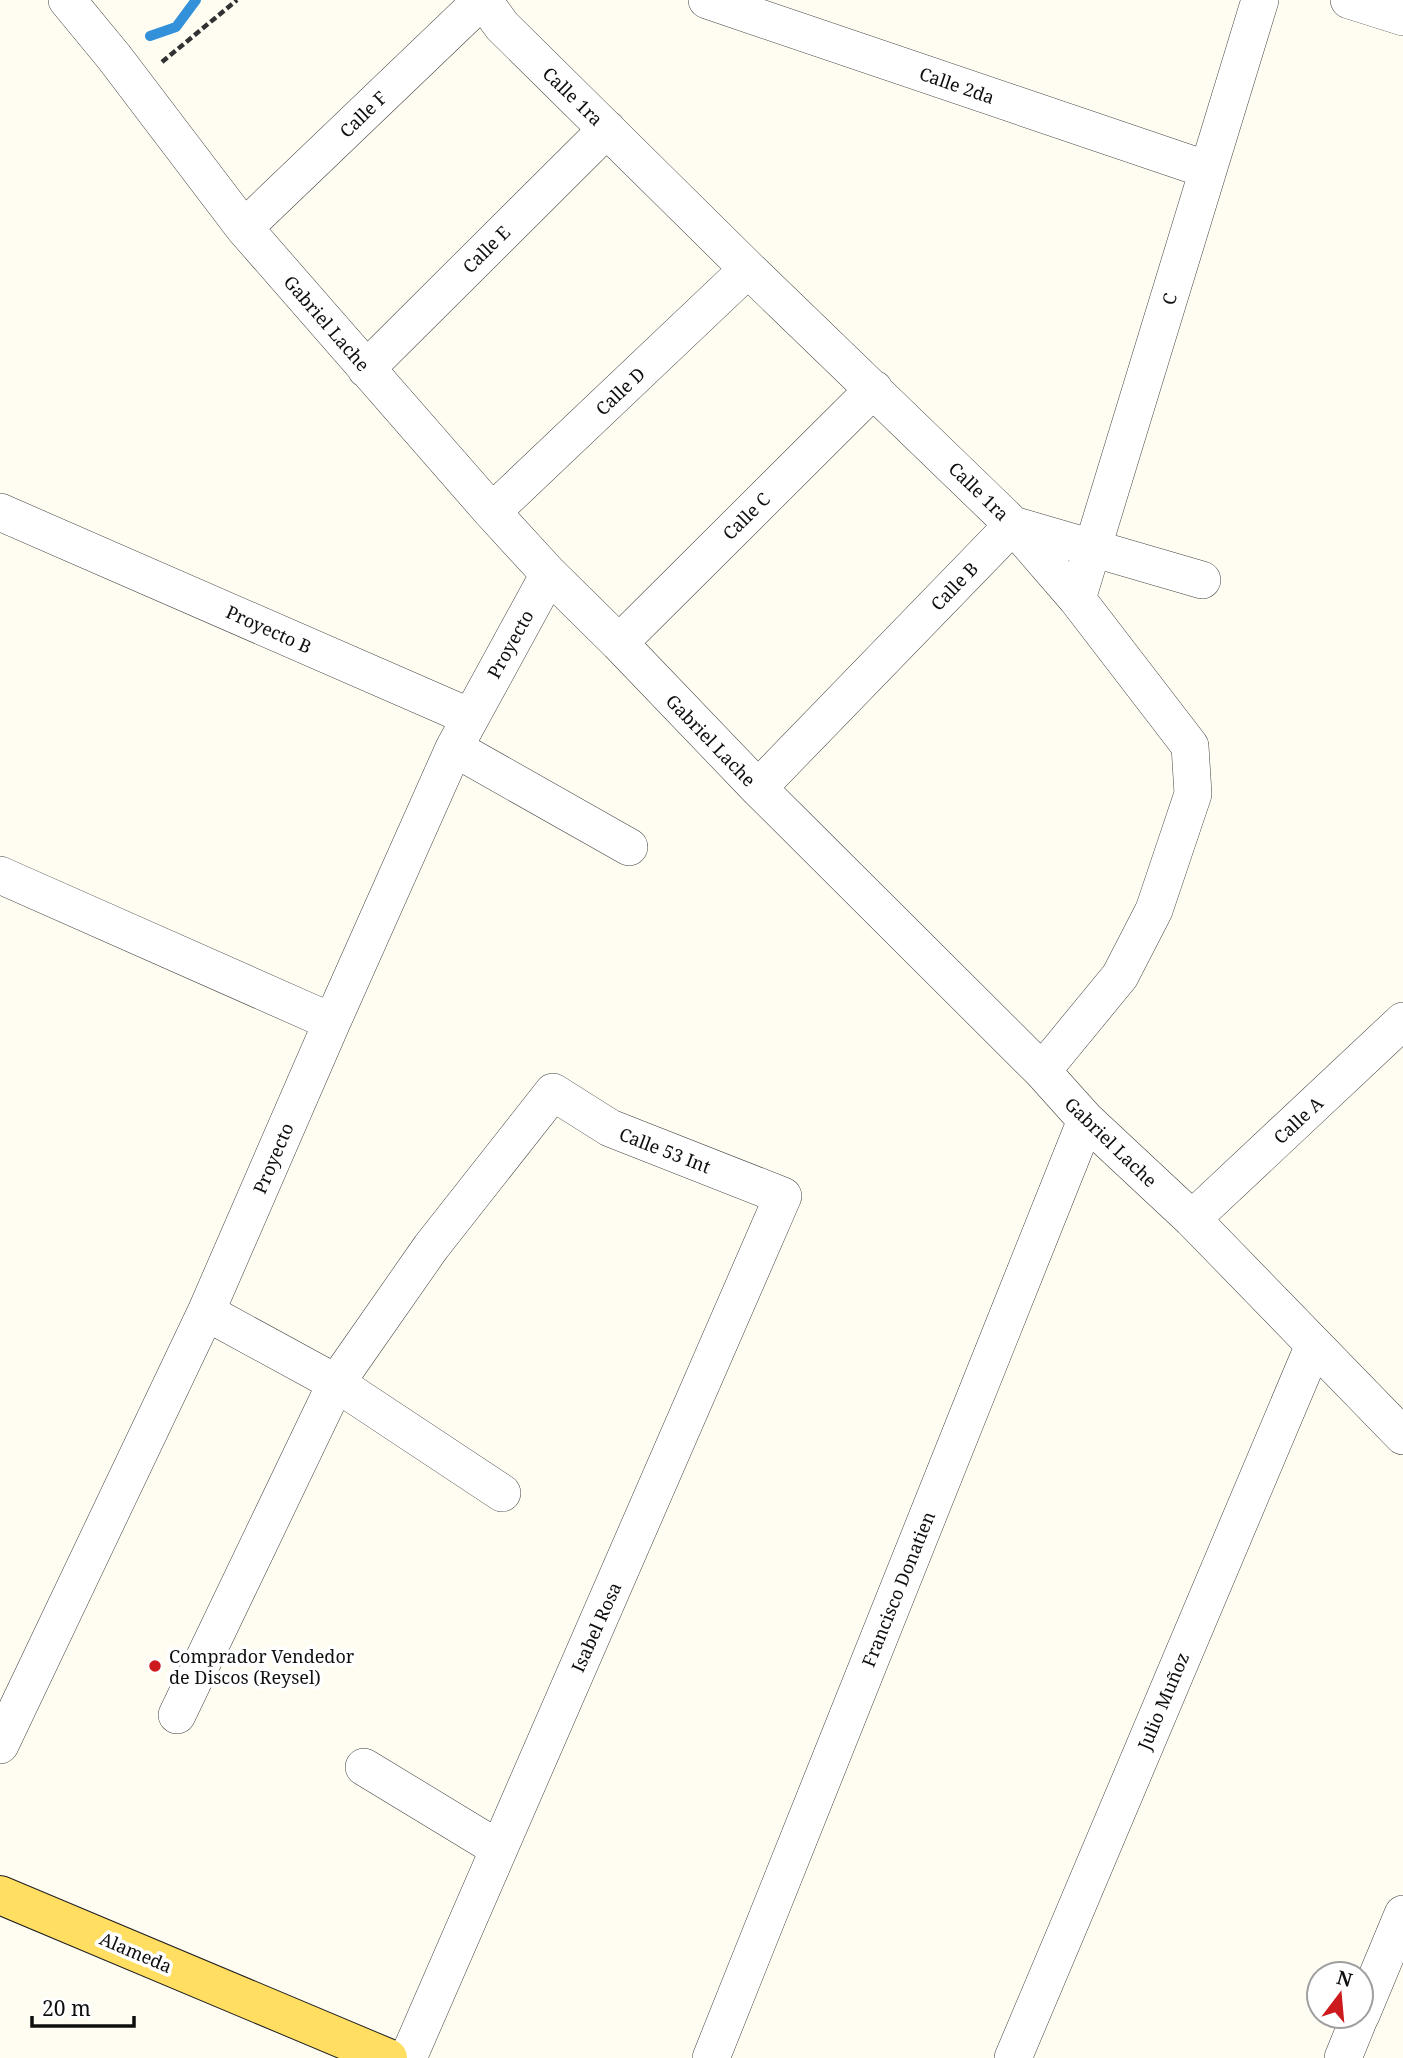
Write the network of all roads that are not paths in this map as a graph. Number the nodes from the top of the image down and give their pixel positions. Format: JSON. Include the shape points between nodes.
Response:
{"nodes":[{"id":1,"x":67,"y":0,"type":"edge"},
{"id":2,"x":482,"y":0,"type":"edge"},
{"id":3,"x":706,"y":0,"type":"edge"},
{"id":4,"x":1260,"y":0,"type":"edge"},
{"id":5,"x":1349,"y":0,"type":"edge"},
{"id":6,"x":1403,"y":17,"type":"edge"},
{"id":7,"x":607,"y":128,"type":"junction"},
{"id":8,"x":1208,"y":170,"type":"junction"},
{"id":9,"x":244,"y":228,"type":"junction"},
{"id":10,"x":748,"y":269,"type":"junction"},
{"id":11,"x":366,"y":369,"type":"junction"},
{"id":12,"x":874,"y":389,"type":"junction"},
{"id":13,"x":0,"y":512,"type":"edge"},
{"id":14,"x":492,"y":512,"type":"junction"},
{"id":15,"x":1013,"y":525,"type":"junction"},
{"id":16,"x":1093,"y":547,"type":"junction"},
{"id":17,"x":549,"y":573,"type":"junction"},
{"id":18,"x":1202,"y":580,"type":"dead end"},
{"id":19,"x":1077,"y":599,"type":"junction"},
{"id":20,"x":619,"y":643,"type":"junction"},
{"id":21,"x":462,"y":732,"type":"junction"},
{"id":22,"x":758,"y":788,"type":"junction"},
{"id":23,"x":629,"y":847,"type":"dead end"},
{"id":24,"x":0,"y":875,"type":"edge"},
{"id":25,"x":1403,"y":1021,"type":"edge"},
{"id":26,"x":332,"y":1022,"type":"junction"},
{"id":27,"x":1042,"y":1071,"type":"junction"},
{"id":28,"x":1086,"y":1120,"type":"junction"},
{"id":29,"x":783,"y":1196,"type":"joint"},
{"id":30,"x":1192,"y":1219,"type":"junction"},
{"id":31,"x":206,"y":1312,"type":"junction"},
{"id":32,"x":1314,"y":1345,"type":"junction"},
{"id":33,"x":336,"y":1383,"type":"junction"},
{"id":34,"x":1403,"y":1436,"type":"edge"},
{"id":35,"x":502,"y":1493,"type":"dead end"},
{"id":36,"x":177,"y":1715,"type":"dead end"},
{"id":37,"x":0,"y":1745,"type":"edge"},
{"id":38,"x":364,"y":1767,"type":"dead end"},
{"id":39,"x":499,"y":1849,"type":"junction"},
{"id":40,"x":0,"y":1895,"type":"edge"},
{"id":41,"x":1403,"y":1914,"type":"edge"},
{"id":42,"x":1375,"y":1981,"type":"edge"},
{"id":43,"x":1355,"y":2030,"type":"edge"},
{"id":44,"x":388,"y":2058,"type":"edge"},
{"id":45,"x":408,"y":2058,"type":"edge"},
{"id":46,"x":711,"y":2058,"type":"edge"},
{"id":47,"x":1013,"y":2058,"type":"edge"},
{"id":48,"x":1343,"y":2058,"type":"edge"}],
"edges":[{"from":1,"to":9,"type":"street","name":"Gabriel Lache"},
{"from":2,"to":7,"type":"street","name":"Calle 1ra","via":[[502,26]]},
{"from":2,"to":9,"type":"street","name":"Calle F"},
{"from":3,"to":8,"type":"street","name":"Calle 2da"},
{"from":4,"to":8,"type":"street","name":"C"},
{"from":5,"to":6,"type":"street"},
{"from":7,"to":10,"type":"street","name":"Calle 1ra"},
{"from":7,"to":11,"type":"street","name":"Calle E"},
{"from":8,"to":16,"type":"street","name":"C"},
{"from":9,"to":11,"type":"street","name":"Gabriel Lache"},
{"from":10,"to":12,"type":"street","name":"Calle 1ra"},
{"from":10,"to":14,"type":"street","name":"Calle D"},
{"from":11,"to":14,"type":"street","name":"Gabriel Lache"},
{"from":12,"to":15,"type":"street","name":"Calle 1ra"},
{"from":12,"to":20,"type":"street","name":"Calle C"},
{"from":13,"to":21,"type":"street","name":"Proyecto B"},
{"from":14,"to":17,"type":"street","name":"Gabriel Lache"},
{"from":15,"to":16,"type":"street"},
{"from":15,"to":19,"type":"street","name":"Calle 1ra"},
{"from":15,"to":22,"type":"street","name":"Calle B"},
{"from":16,"to":18,"type":"street"},
{"from":16,"to":19,"type":"street","name":"C"},
{"from":17,"to":20,"type":"street","name":"Gabriel Lache"},
{"from":17,"to":21,"type":"street","name":"Proyecto"},
{"from":19,"to":27,"type":"street","name":"Calle 1ra","via":[[1189,746],[1193,794],[1154,910],[1120,976]]},
{"from":20,"to":22,"type":"street","name":"Gabriel Lache"},
{"from":21,"to":23,"type":"street","name":"Proyecto B"},
{"from":21,"to":26,"type":"street","name":"Proyecto"},
{"from":22,"to":27,"type":"street","name":"Gabriel Lache"},
{"from":24,"to":26,"type":"street"},
{"from":25,"to":30,"type":"street","name":"Calle A"},
{"from":26,"to":31,"type":"street","name":"Proyecto"},
{"from":27,"to":28,"type":"street","name":"Gabriel Lache"},
{"from":28,"to":30,"type":"street","name":"Gabriel Lache"},
{"from":28,"to":46,"type":"street","name":"Francisco Donatien"},
{"from":29,"to":33,"type":"street","name":"Calle 53 Int","via":[[610,1129],[553,1092],[431,1247]]},
{"from":29,"to":39,"type":"street","name":"Isabel Rosa"},
{"from":30,"to":32,"type":"street","name":"Gabriel Lache"},
{"from":31,"to":33,"type":"street"},
{"from":31,"to":37,"type":"street","name":"Proyecto"},
{"from":32,"to":34,"type":"street","name":"Gabriel Lache"},
{"from":32,"to":47,"type":"street","name":"Julio Muñoz"},
{"from":33,"to":35,"type":"street"},
{"from":33,"to":36,"type":"street"},
{"from":38,"to":39,"type":"street"},
{"from":39,"to":45,"type":"street","name":"Isabel Rosa"},
{"from":40,"to":44,"type":"main road","name":"Alameda"},
{"from":41,"to":42,"type":"street"},
{"from":43,"to":48,"type":"street"}]}
